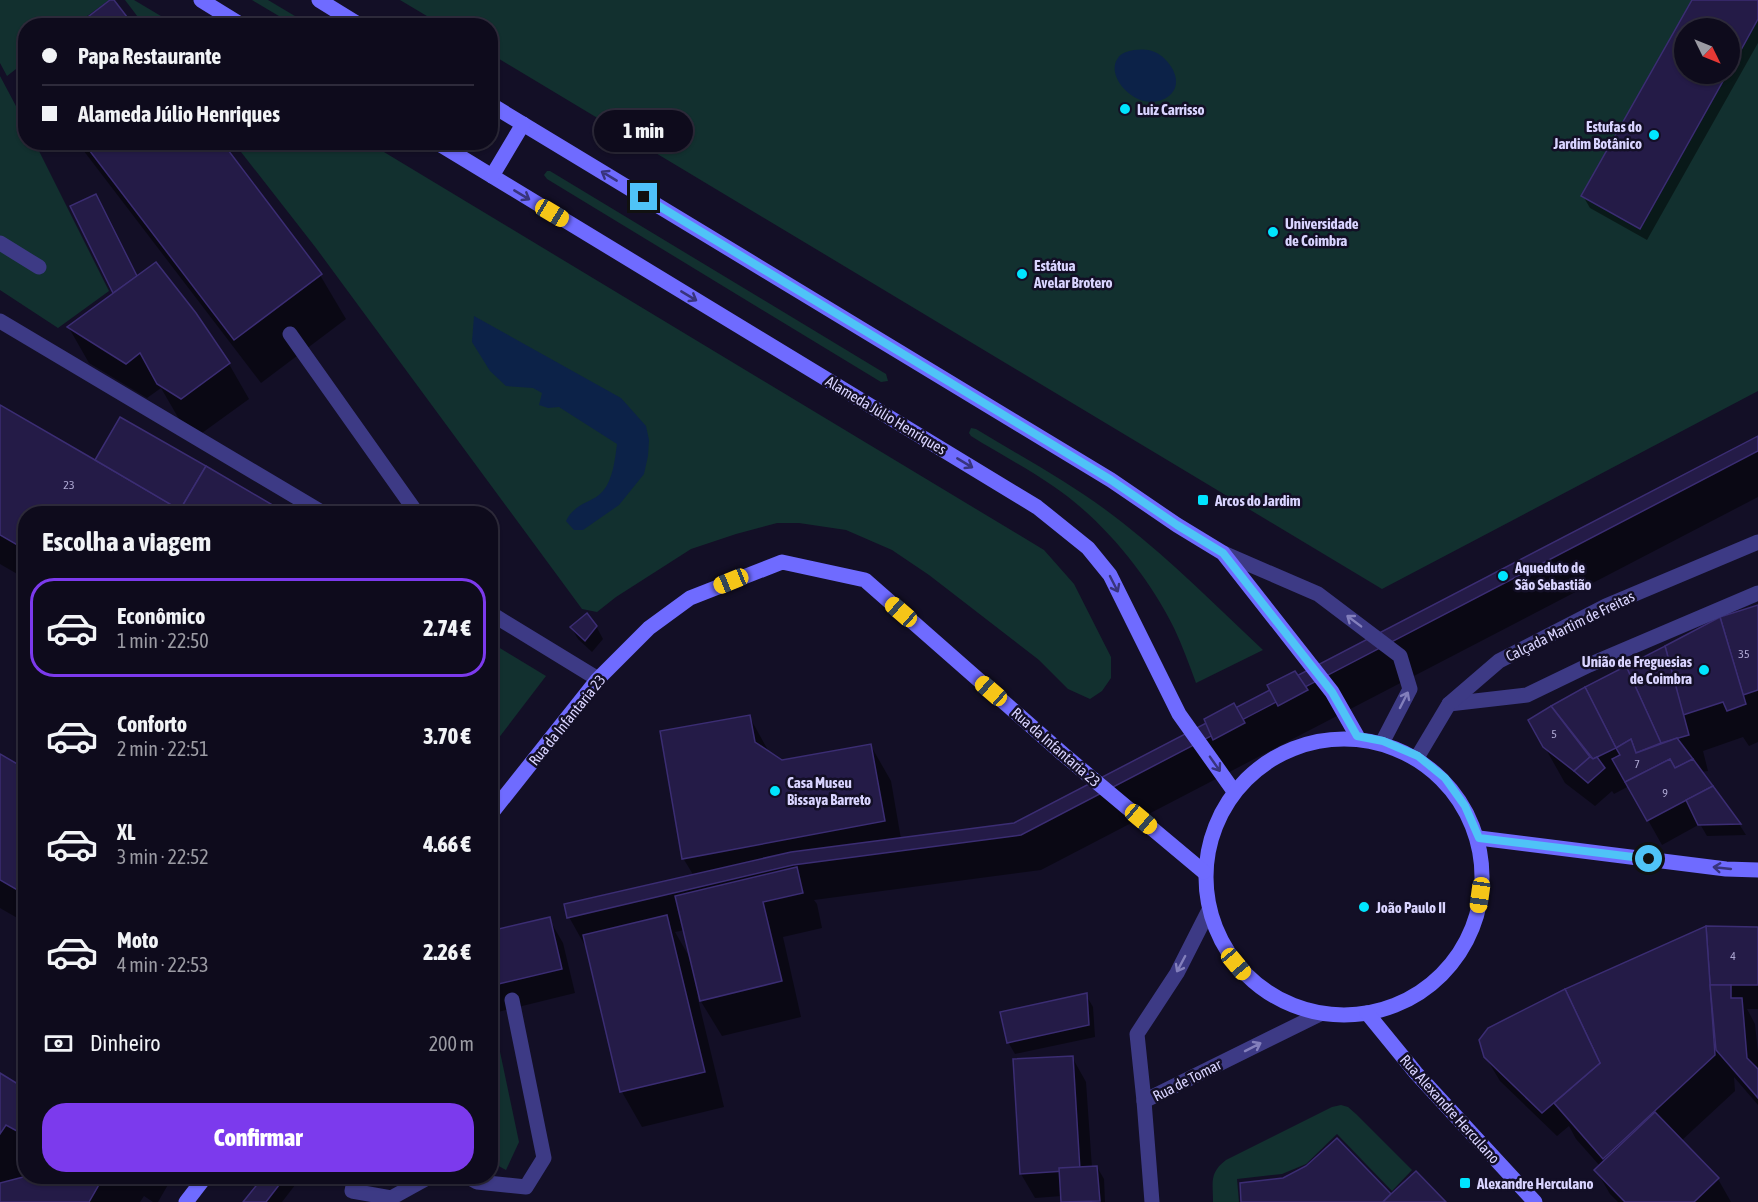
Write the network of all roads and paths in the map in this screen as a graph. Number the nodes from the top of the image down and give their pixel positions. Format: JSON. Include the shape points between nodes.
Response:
{"nodes":[{"id":1,"x":201,"y":0,"type":"edge"},
{"id":2,"x":319,"y":0,"type":"edge"},
{"id":3,"x":230,"y":18,"type":"edge"},
{"id":4,"x":348,"y":18,"type":"edge"},
{"id":5,"x":498,"y":109,"type":"edge"},
{"id":6,"x":523,"y":124,"type":"junction"},
{"id":7,"x":449,"y":150,"type":"edge"},
{"id":8,"x":492,"y":176,"type":"junction"},
{"id":9,"x":0,"y":243,"type":"edge"},
{"id":10,"x":39,"y":267,"type":"dead end"},
{"id":11,"x":0,"y":321,"type":"edge"},
{"id":12,"x":290,"y":334,"type":"dead end"},
{"id":13,"x":311,"y":506,"type":"edge"},
{"id":14,"x":412,"y":506,"type":"edge"},
{"id":15,"x":1758,"y":542,"type":"edge"},
{"id":16,"x":1223,"y":553,"type":"junction"},
{"id":17,"x":1758,"y":592,"type":"edge"},
{"id":18,"x":498,"y":618,"type":"edge"},
{"id":19,"x":598,"y":679,"type":"junction"},
{"id":20,"x":1449,"y":704,"type":"junction"},
{"id":21,"x":1357,"y":736,"type":"junction"},
{"id":22,"x":1383,"y":741,"type":"junction"},
{"id":23,"x":1418,"y":756,"type":"junction"},
{"id":24,"x":1233,"y":790,"type":"junction"},
{"id":25,"x":498,"y":805,"type":"edge"},
{"id":26,"x":1479,"y":838,"type":"junction"},
{"id":27,"x":1758,"y":870,"type":"edge"},
{"id":28,"x":1203,"y":872,"type":"junction"},
{"id":29,"x":1208,"y":912,"type":"junction"},
{"id":30,"x":512,"y":1000,"type":"dead end"},
{"id":31,"x":1367,"y":1013,"type":"junction"},
{"id":32,"x":1320,"y":1014,"type":"junction"},
{"id":33,"x":1144,"y":1101,"type":"junction"},
{"id":34,"x":200,"y":1184,"type":"edge"},
{"id":35,"x":353,"y":1184,"type":"edge"},
{"id":36,"x":416,"y":1184,"type":"edge"},
{"id":37,"x":497,"y":1184,"type":"edge"},
{"id":38,"x":186,"y":1202,"type":"edge"},
{"id":39,"x":1152,"y":1202,"type":"edge"},
{"id":40,"x":1535,"y":1202,"type":"edge"}],
"edges":[{"from":1,"to":3,"type":"main road"},
{"from":2,"to":4,"type":"main road"},
{"from":5,"to":6,"type":"main road"},
{"from":6,"to":8,"type":"main road"},
{"from":16,"to":6,"type":"main road","one_way":true,"via":[[1101,474]]},
{"from":7,"to":8,"type":"main road","name":"Alameda Júlio Henriques"},
{"from":8,"to":24,"type":"main road","name":"Alameda Júlio Henriques","one_way":true,"via":[[1037,507],[1088,548],[1110,575],[1179,714]]},
{"from":9,"to":10,"type":"street"},
{"from":11,"to":13,"type":"street"},
{"from":12,"to":14,"type":"street"},
{"from":15,"to":20,"type":"street","name":"Calçada Martim de Freitas","via":[[1606,606],[1498,661]]},
{"from":16,"to":21,"type":"main road","via":[[1332,692]]},
{"from":22,"to":16,"type":"street","one_way":true,"via":[[1410,689],[1400,656],[1318,594]]},
{"from":17,"to":20,"type":"street","via":[[1527,695]]},
{"from":18,"to":19,"type":"street"},
{"from":19,"to":25,"type":"main road","name":"Rua da Infantaria 23"},
{"from":19,"to":28,"type":"main road","name":"Rua da Infantaria 23","via":[[649,628],[690,598],[773,564],[782,562],[865,580]]},
{"from":20,"to":23,"type":"street","name":"Calçada Martim de Freitas"},
{"from":21,"to":22,"type":"main road"},
{"from":21,"to":24,"type":"main road","via":[[1313,745],[1273,764]]},
{"from":22,"to":23,"type":"main road"},
{"from":23,"to":26,"type":"main road","via":[[1445,778],[1465,806]]},
{"from":24,"to":28,"type":"main road","via":[[1212,828]]},
{"from":27,"to":26,"type":"main road","one_way":true},
{"from":26,"to":31,"type":"main road","via":[[1483,876],[1478,914],[1462,949],[1437,980],[1405,1001]]},
{"from":28,"to":29,"type":"main road"},
{"from":29,"to":32,"type":"main road","via":[[1224,949],[1249,980],[1282,1002]]},
{"from":29,"to":33,"type":"street","one_way":true,"via":[[1177,973],[1137,1034]]},
{"from":30,"to":37,"type":"street","via":[[544,1158],[526,1187]]},
{"from":31,"to":32,"type":"main road"},
{"from":31,"to":40,"type":"main road","name":"Rua Alexandre Herculano","via":[[1416,1073]]},
{"from":33,"to":32,"type":"street","name":"Rua de Tomar","one_way":true},
{"from":33,"to":39,"type":"street","name":"Rua de Tomar"},
{"from":34,"to":38,"type":"main road"},
{"from":35,"to":36,"type":"street","via":[[352,1191],[391,1198]]}]}
